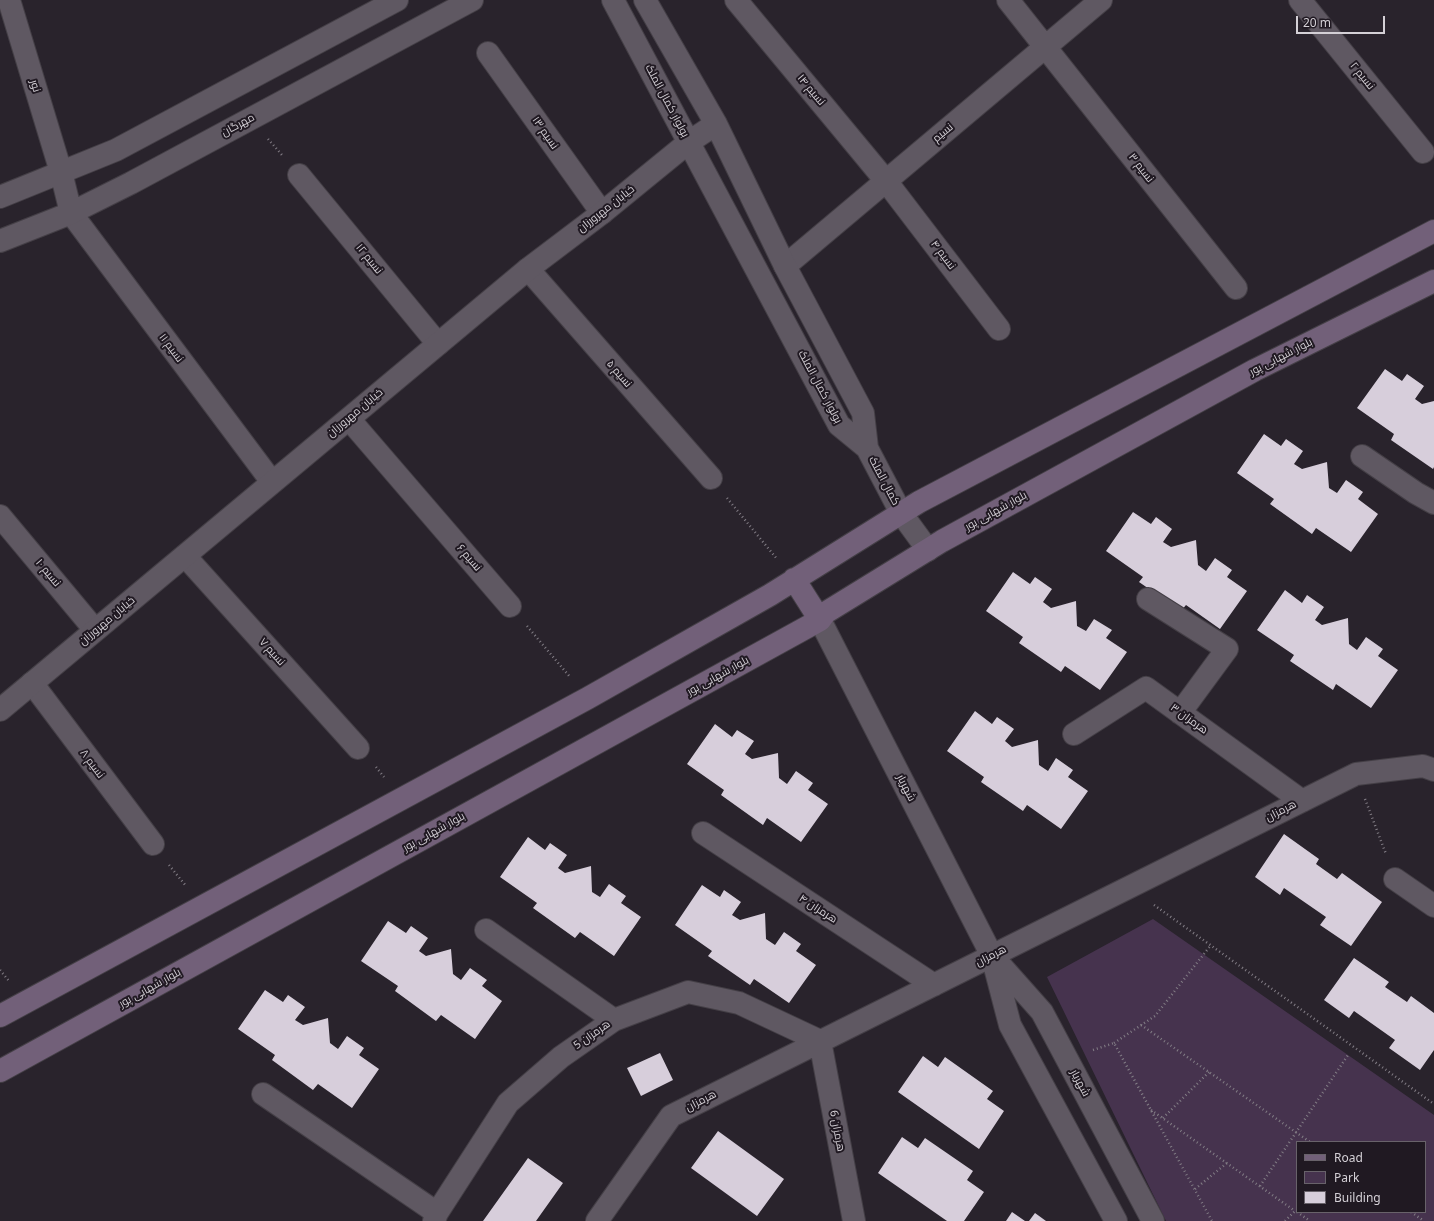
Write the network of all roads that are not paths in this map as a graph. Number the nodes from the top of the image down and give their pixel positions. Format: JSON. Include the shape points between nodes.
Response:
{"nodes":[{"id":1,"x":9,"y":0,"type":"edge"},
{"id":2,"x":397,"y":0,"type":"edge"},
{"id":3,"x":472,"y":0,"type":"edge"},
{"id":4,"x":613,"y":0,"type":"edge"},
{"id":5,"x":645,"y":0,"type":"edge"},
{"id":6,"x":736,"y":0,"type":"edge"},
{"id":7,"x":1008,"y":0,"type":"edge"},
{"id":8,"x":1101,"y":0,"type":"edge"},
{"id":9,"x":1300,"y":0,"type":"edge"},
{"id":10,"x":1046,"y":47,"type":"junction"},
{"id":11,"x":488,"y":53,"type":"dead end"},
{"id":12,"x":716,"y":124,"type":"junction"},
{"id":13,"x":689,"y":142,"type":"junction"},
{"id":14,"x":1423,"y":152,"type":"dead end"},
{"id":15,"x":62,"y":172,"type":"junction"},
{"id":16,"x":299,"y":175,"type":"road end"},
{"id":17,"x":886,"y":181,"type":"junction"},
{"id":18,"x":0,"y":197,"type":"edge"},
{"id":19,"x":71,"y":213,"type":"junction"},
{"id":20,"x":602,"y":213,"type":"junction"},
{"id":21,"x":1434,"y":231,"type":"edge"},
{"id":22,"x":0,"y":241,"type":"edge"},
{"id":23,"x":785,"y":266,"type":"junction"},
{"id":24,"x":528,"y":269,"type":"junction"},
{"id":25,"x":1434,"y":281,"type":"edge"},
{"id":26,"x":1236,"y":288,"type":"dead end"},
{"id":27,"x":999,"y":329,"type":"dead end"},
{"id":28,"x":438,"y":344,"type":"junction"},
{"id":29,"x":349,"y":419,"type":"junction"},
{"id":30,"x":867,"y":448,"type":"junction"},
{"id":31,"x":1362,"y":456,"type":"dead end"},
{"id":32,"x":711,"y":478,"type":"road end"},
{"id":33,"x":272,"y":482,"type":"junction"},
{"id":34,"x":1434,"y":503,"type":"edge"},
{"id":35,"x":901,"y":513,"type":"junction"},
{"id":36,"x":0,"y":516,"type":"edge"},
{"id":37,"x":928,"y":550,"type":"junction"},
{"id":38,"x":185,"y":556,"type":"junction"},
{"id":39,"x":794,"y":579,"type":"junction"},
{"id":40,"x":1148,"y":599,"type":"dead end"},
{"id":41,"x":510,"y":606,"type":"road end"},
{"id":42,"x":820,"y":620,"type":"junction"},
{"id":43,"x":95,"y":630,"type":"junction"},
{"id":44,"x":32,"y":683,"type":"junction"},
{"id":45,"x":0,"y":710,"type":"edge"},
{"id":46,"x":1180,"y":713,"type":"junction"},
{"id":47,"x":1074,"y":734,"type":"dead end"},
{"id":48,"x":358,"y":748,"type":"road end"},
{"id":49,"x":1434,"y":770,"type":"edge"},
{"id":50,"x":1302,"y":800,"type":"junction"},
{"id":51,"x":703,"y":833,"type":"dead end"},
{"id":52,"x":153,"y":844,"type":"road end"},
{"id":53,"x":1395,"y":879,"type":"road end"},
{"id":54,"x":1434,"y":906,"type":"edge"},
{"id":55,"x":486,"y":930,"type":"dead end"},
{"id":56,"x":992,"y":956,"type":"junction"},
{"id":57,"x":934,"y":985,"type":"junction"},
{"id":58,"x":0,"y":1016,"type":"edge"},
{"id":59,"x":614,"y":1020,"type":"junction"},
{"id":60,"x":820,"y":1042,"type":"junction"},
{"id":61,"x":0,"y":1071,"type":"edge"},
{"id":62,"x":263,"y":1094,"type":"dead end"},
{"id":63,"x":436,"y":1217,"type":"edge"},
{"id":64,"x":597,"y":1221,"type":"edge"},
{"id":65,"x":854,"y":1221,"type":"edge"},
{"id":66,"x":1116,"y":1221,"type":"edge"},
{"id":67,"x":1153,"y":1221,"type":"edge"}],
"edges":[{"from":1,"to":15,"type":"street","name":"نور"},
{"from":2,"to":15,"type":"street","via":[[116,150]]},
{"from":3,"to":19,"type":"street","name":"مهرگان"},
{"from":4,"to":13,"type":"street","name":"بولوار کمال الملک"},
{"from":5,"to":12,"type":"street"},
{"from":6,"to":17,"type":"street","name":"نسیم ۱۴"},
{"from":7,"to":10,"type":"street","name":"نسیم ۳"},
{"from":8,"to":10,"type":"street","name":"نسیم"},
{"from":9,"to":14,"type":"street","name":"نسیم ۲"},
{"from":10,"to":17,"type":"street","name":"نسیم"},
{"from":10,"to":26,"type":"street","name":"نسیم ۳"},
{"from":11,"to":20,"type":"street","name":"نسیم ۱۳"},
{"from":12,"to":13,"type":"street","name":"خیابان مهرورزان"},
{"from":12,"to":23,"type":"street"},
{"from":13,"to":20,"type":"street","name":"خیابان مهرورزان"},
{"from":13,"to":30,"type":"street","name":"بولوار کمال الملک","via":[[839,425]]},
{"from":15,"to":18,"type":"street"},
{"from":15,"to":19,"type":"street","name":"نور"},
{"from":16,"to":28,"type":"street","name":"نسیم ۱۲"},
{"from":17,"to":23,"type":"street","name":"نسیم"},
{"from":17,"to":27,"type":"street","name":"نسیم ۴"},
{"from":19,"to":22,"type":"street","name":"مهرگان"},
{"from":19,"to":33,"type":"street","name":"نسیم ۱۱"},
{"from":20,"to":24,"type":"street","name":"خیابان مهرورزان"},
{"from":21,"to":35,"type":"main road"},
{"from":23,"to":30,"type":"street","via":[[863,413]]},
{"from":24,"to":28,"type":"street","name":"خیابان مهرورزان"},
{"from":24,"to":32,"type":"street","name":"نسیم ۵"},
{"from":25,"to":37,"type":"main road","name":"بلوار شهابی پور","via":[[1255,370]]},
{"from":28,"to":29,"type":"street","name":"خیابان مهرورزان"},
{"from":29,"to":33,"type":"street","name":"خیابان مهرورزان"},
{"from":29,"to":41,"type":"street","name":"نسیم ۶"},
{"from":30,"to":35,"type":"street","name":"کمال الملک"},
{"from":31,"to":34,"type":"street"},
{"from":33,"to":38,"type":"street","name":"خیابان مهرورزان"},
{"from":35,"to":37,"type":"street","name":"کمال الملک"},
{"from":35,"to":39,"type":"main road"},
{"from":36,"to":43,"type":"street","name":"نسیم ۱۰"},
{"from":37,"to":42,"type":"main road","name":"بلوار شهابی پور","via":[[825,614]]},
{"from":38,"to":43,"type":"street","name":"خیابان مهرورزان"},
{"from":38,"to":48,"type":"street","name":"نسیم ۷"},
{"from":39,"to":42,"type":"main road"},
{"from":39,"to":58,"type":"main road","via":[[588,698]]},
{"from":40,"to":46,"type":"street","via":[[1226,649]]},
{"from":42,"to":56,"type":"street","name":"شهریار"},
{"from":42,"to":61,"type":"main road","name":"بلوار شهابی پور"},
{"from":43,"to":44,"type":"street","name":"خیابان مهرورزان"},
{"from":44,"to":45,"type":"street","name":"خیابان مهرورزان"},
{"from":44,"to":52,"type":"street","name":"نسیم ۸"},
{"from":46,"to":47,"type":"street","name":"هرمزان ۳","via":[[1146,688]]},
{"from":46,"to":50,"type":"street","name":"هرمزان ۳"},
{"from":49,"to":50,"type":"street","name":"هرمزان","via":[[1423,766],[1356,774]]},
{"from":50,"to":56,"type":"street","name":"هرمزان"},
{"from":51,"to":57,"type":"street","name":"هرمزان ۴"},
{"from":53,"to":54,"type":"street"},
{"from":55,"to":59,"type":"street"},
{"from":56,"to":57,"type":"street","name":"هرمزان"},
{"from":56,"to":66,"type":"street","name":"شهریار","via":[[1010,1025]]},
{"from":56,"to":67,"type":"street","name":"شهریار","via":[[1042,1012]]},
{"from":57,"to":60,"type":"street","name":"هرمزان"},
{"from":59,"to":60,"type":"street","name":"هرمزان 5","via":[[688,992],[739,1003]]},
{"from":59,"to":63,"type":"street","name":"هرمزان 5","via":[[561,1057],[508,1103]]},
{"from":60,"to":64,"type":"street","name":"هرمزان","via":[[671,1116]]},
{"from":60,"to":65,"type":"street","name":"هرمزان 6"},
{"from":62,"to":63,"type":"street"}]}
